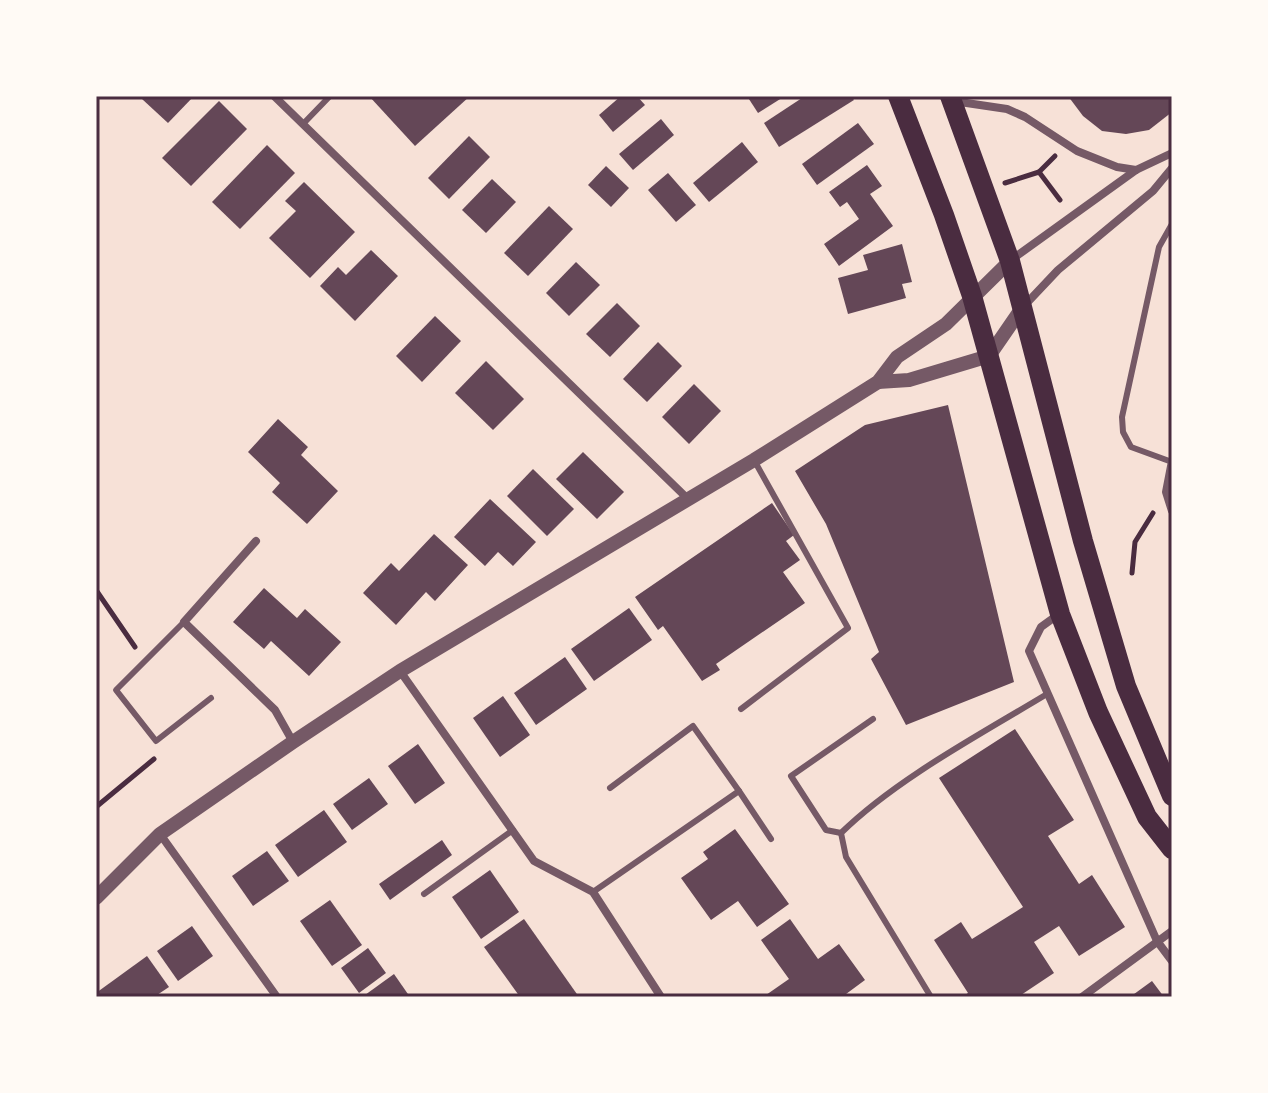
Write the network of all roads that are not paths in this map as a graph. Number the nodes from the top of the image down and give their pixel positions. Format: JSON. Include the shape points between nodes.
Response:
{"nodes":[{"id":1,"x":274,"y":96,"type":"edge"},
{"id":2,"x":330,"y":96,"type":"edge"},
{"id":3,"x":898,"y":96,"type":"edge"},
{"id":4,"x":951,"y":98,"type":"edge"},
{"id":5,"x":303,"y":124,"type":"junction"},
{"id":6,"x":1172,"y":153,"type":"edge"},
{"id":7,"x":1172,"y":168,"type":"edge"},
{"id":8,"x":1136,"y":170,"type":"junction"},
{"id":9,"x":1172,"y":224,"type":"edge"},
{"id":10,"x":1010,"y":261,"type":"junction"},
{"id":11,"x":972,"y":296,"type":"junction"},
{"id":12,"x":1022,"y":308,"type":"junction"},
{"id":13,"x":989,"y":356,"type":"junction"},
{"id":14,"x":878,"y":382,"type":"junction"},
{"id":15,"x":754,"y":460,"type":"junction"},
{"id":16,"x":1172,"y":462,"type":"edge"},
{"id":17,"x":689,"y":500,"type":"junction"},
{"id":18,"x":1172,"y":511,"type":"edge"},
{"id":19,"x":256,"y":541,"type":"dead end"},
{"id":20,"x":1060,"y":614,"type":"junction"},
{"id":21,"x":184,"y":622,"type":"junction"},
{"id":22,"x":400,"y":671,"type":"junction"},
{"id":23,"x":1047,"y":694,"type":"junction"},
{"id":24,"x":211,"y":698,"type":"dead end"},
{"id":25,"x":741,"y":709,"type":"dead end"},
{"id":26,"x":873,"y":719,"type":"dead end"},
{"id":27,"x":293,"y":742,"type":"junction"},
{"id":28,"x":610,"y":788,"type":"dead end"},
{"id":29,"x":739,"y":791,"type":"junction"},
{"id":30,"x":1172,"y":796,"type":"edge"},
{"id":31,"x":513,"y":830,"type":"junction"},
{"id":32,"x":841,"y":833,"type":"junction"},
{"id":33,"x":160,"y":834,"type":"junction"},
{"id":34,"x":771,"y":839,"type":"dead end"},
{"id":35,"x":1172,"y":849,"type":"edge"},
{"id":36,"x":593,"y":892,"type":"junction"},
{"id":37,"x":424,"y":894,"type":"dead end"},
{"id":38,"x":96,"y":898,"type":"edge"},
{"id":39,"x":1172,"y":931,"type":"edge"},
{"id":40,"x":1157,"y":941,"type":"junction"},
{"id":41,"x":1172,"y":961,"type":"edge"},
{"id":42,"x":277,"y":997,"type":"edge"},
{"id":43,"x":661,"y":997,"type":"edge"},
{"id":44,"x":931,"y":997,"type":"edge"},
{"id":45,"x":1082,"y":997,"type":"edge"}],
"edges":[{"from":1,"to":5,"type":"street"},
{"from":2,"to":5,"type":"lane"},
{"from":3,"to":11,"type":"main road"},
{"from":4,"to":8,"type":"street","via":[[1007,109],[1077,151]]},
{"from":4,"to":10,"type":"main road"},
{"from":5,"to":17,"type":"street"},
{"from":6,"to":8,"type":"street"},
{"from":7,"to":12,"type":"street"},
{"from":8,"to":10,"type":"street"},
{"from":9,"to":16,"type":"lane","via":[[1159,247],[1122,417],[1131,447]]},
{"from":10,"to":11,"type":"street"},
{"from":10,"to":12,"type":"main road"},
{"from":11,"to":13,"type":"main road"},
{"from":11,"to":14,"type":"street","via":[[946,324],[897,357]]},
{"from":12,"to":13,"type":"street"},
{"from":12,"to":30,"type":"main road","via":[[1126,686]]},
{"from":13,"to":14,"type":"street","via":[[909,380]]},
{"from":13,"to":20,"type":"main road"},
{"from":14,"to":15,"type":"street"},
{"from":15,"to":17,"type":"street"},
{"from":15,"to":25,"type":"lane","via":[[848,628]]},
{"from":16,"to":18,"type":"street","via":[[1166,492]]},
{"from":17,"to":22,"type":"street"},
{"from":19,"to":21,"type":"street"},
{"from":20,"to":23,"type":"street","via":[[1041,627],[1029,651]]},
{"from":20,"to":35,"type":"main road","via":[[1147,817]]},
{"from":21,"to":24,"type":"lane","via":[[116,690],[156,741]]},
{"from":21,"to":27,"type":"street","via":[[275,710]]},
{"from":22,"to":27,"type":"street"},
{"from":22,"to":31,"type":"street"},
{"from":23,"to":32,"type":"lane","via":[[941,758]]},
{"from":23,"to":40,"type":"street"},
{"from":26,"to":32,"type":"lane","via":[[791,776],[826,830]]},
{"from":27,"to":33,"type":"street"},
{"from":28,"to":29,"type":"lane","via":[[693,726]]},
{"from":29,"to":34,"type":"lane"},
{"from":29,"to":36,"type":"lane"},
{"from":31,"to":36,"type":"street","via":[[534,861]]},
{"from":31,"to":37,"type":"lane"},
{"from":32,"to":44,"type":"lane","via":[[846,857]]},
{"from":33,"to":38,"type":"street"},
{"from":33,"to":42,"type":"street"},
{"from":36,"to":43,"type":"street"},
{"from":39,"to":40,"type":"street"},
{"from":40,"to":41,"type":"street"},
{"from":40,"to":45,"type":"street"}]}
